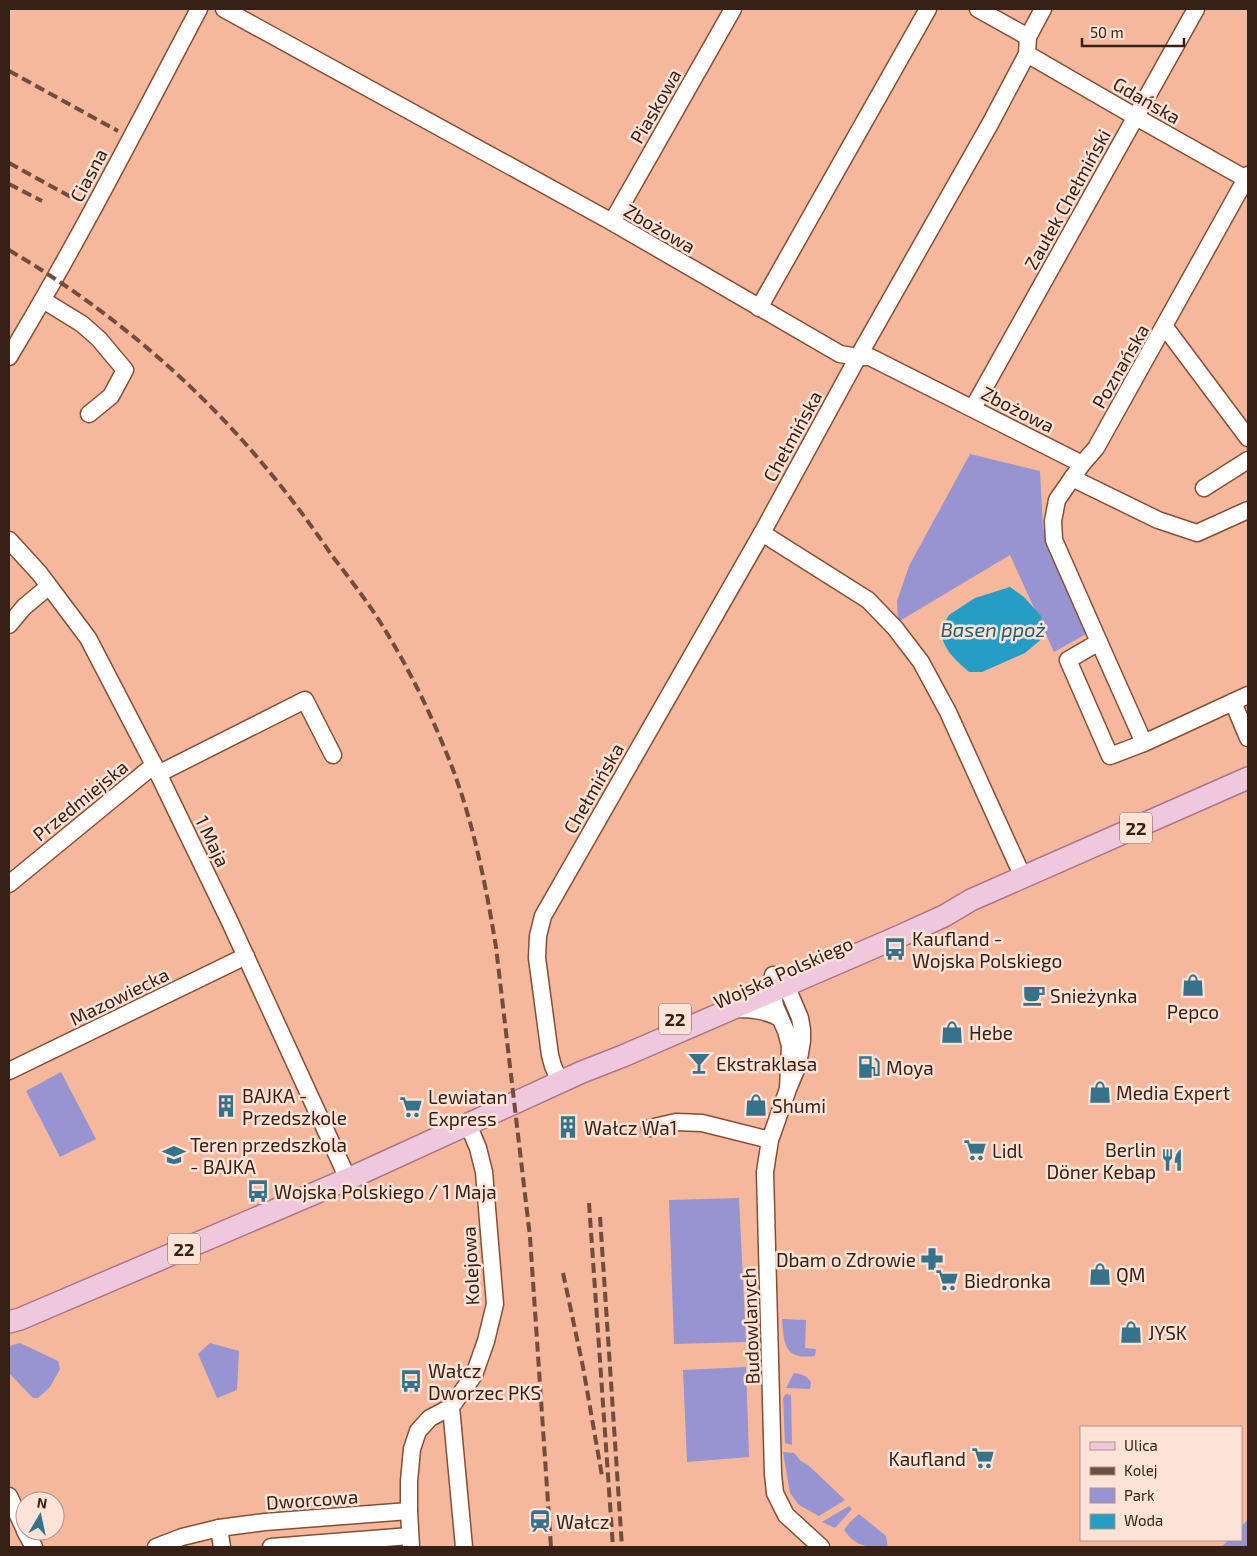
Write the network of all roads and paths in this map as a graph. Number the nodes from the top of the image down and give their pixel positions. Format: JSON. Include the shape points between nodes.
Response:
{"nodes":[{"id":1,"x":199,"y":9,"type":"edge"},
{"id":2,"x":224,"y":9,"type":"edge"},
{"id":3,"x":733,"y":9,"type":"edge"},
{"id":4,"x":928,"y":9,"type":"edge"},
{"id":5,"x":978,"y":9,"type":"edge"},
{"id":6,"x":1044,"y":9,"type":"edge"},
{"id":7,"x":1196,"y":9,"type":"edge"},
{"id":8,"x":1028,"y":37,"type":"junction"},
{"id":9,"x":1027,"y":54,"type":"junction"},
{"id":10,"x":1136,"y":117,"type":"junction"},
{"id":11,"x":1248,"y":178,"type":"edge"},
{"id":12,"x":612,"y":222,"type":"junction"},
{"id":13,"x":43,"y":300,"type":"junction"},
{"id":14,"x":759,"y":308,"type":"junction"},
{"id":15,"x":1165,"y":327,"type":"junction"},
{"id":16,"x":9,"y":357,"type":"edge"},
{"id":17,"x":858,"y":357,"type":"junction"},
{"id":18,"x":973,"y":408,"type":"junction"},
{"id":19,"x":89,"y":414,"type":"dead end"},
{"id":20,"x":1248,"y":438,"type":"edge"},
{"id":21,"x":1248,"y":460,"type":"edge"},
{"id":22,"x":1082,"y":464,"type":"junction"},
{"id":23,"x":1072,"y":478,"type":"junction"},
{"id":24,"x":1204,"y":488,"type":"dead end"},
{"id":25,"x":1248,"y":510,"type":"edge"},
{"id":26,"x":762,"y":533,"type":"junction"},
{"id":27,"x":9,"y":540,"type":"edge"},
{"id":28,"x":48,"y":587,"type":"junction"},
{"id":29,"x":9,"y":625,"type":"edge"},
{"id":30,"x":1099,"y":642,"type":"junction"},
{"id":31,"x":1248,"y":695,"type":"edge"},
{"id":32,"x":1233,"y":702,"type":"junction"},
{"id":33,"x":1248,"y":738,"type":"edge"},
{"id":34,"x":1144,"y":743,"type":"junction"},
{"id":35,"x":333,"y":755,"type":"dead end"},
{"id":36,"x":156,"y":770,"type":"junction"},
{"id":37,"x":1248,"y":778,"type":"edge"},
{"id":38,"x":1023,"y":878,"type":"junction"},
{"id":39,"x":9,"y":884,"type":"edge"},
{"id":40,"x":246,"y":956,"type":"junction"},
{"id":41,"x":777,"y":983,"type":"junction"},
{"id":42,"x":730,"y":1009,"type":"junction"},
{"id":43,"x":780,"y":1018,"type":"junction"},
{"id":44,"x":9,"y":1071,"type":"edge"},
{"id":45,"x":582,"y":1072,"type":"junction"},
{"id":46,"x":560,"y":1082,"type":"junction"},
{"id":47,"x":788,"y":1089,"type":"junction"},
{"id":48,"x":468,"y":1124,"type":"junction"},
{"id":49,"x":650,"y":1128,"type":"dead end"},
{"id":50,"x":770,"y":1140,"type":"junction"},
{"id":51,"x":348,"y":1178,"type":"junction"},
{"id":52,"x":12,"y":1323,"type":"edge"},
{"id":53,"x":451,"y":1407,"type":"junction"},
{"id":54,"x":9,"y":1496,"type":"edge"},
{"id":55,"x":15,"y":1509,"type":"edge"},
{"id":56,"x":409,"y":1511,"type":"junction"},
{"id":57,"x":219,"y":1528,"type":"junction"},
{"id":58,"x":411,"y":1541,"type":"edge"},
{"id":59,"x":352,"y":1544,"type":"edge"},
{"id":60,"x":156,"y":1547,"type":"edge"},
{"id":61,"x":222,"y":1547,"type":"edge"},
{"id":62,"x":271,"y":1547,"type":"edge"},
{"id":63,"x":464,"y":1547,"type":"edge"},
{"id":64,"x":822,"y":1547,"type":"edge"}],
"edges":[{"from":1,"to":13,"type":"street","name":"Ciasna"},
{"from":2,"to":12,"type":"street","name":"Zbożowa"},
{"from":3,"to":12,"type":"street","name":"Piaskowa"},
{"from":4,"to":14,"type":"street"},
{"from":5,"to":8,"type":"street"},
{"from":6,"to":8,"type":"street"},
{"from":7,"to":10,"type":"street","name":"Zaułek Chełmiński"},
{"from":8,"to":9,"type":"street"},
{"from":9,"to":10,"type":"street","name":"Gdańska"},
{"from":9,"to":17,"type":"street"},
{"from":10,"to":11,"type":"street","name":"Gdańska"},
{"from":10,"to":18,"type":"street","name":"Zaułek Chełmiński"},
{"from":11,"to":15,"type":"street"},
{"from":12,"to":14,"type":"street","name":"Zbożowa"},
{"from":13,"to":16,"type":"street","name":"Ciasna"},
{"from":13,"to":19,"type":"street","via":[[94,334],[126,370],[111,396]]},
{"from":14,"to":17,"type":"street","name":"Zbożowa","via":[[840,354]]},
{"from":15,"to":20,"type":"street","name":"Poznańska"},
{"from":15,"to":22,"type":"street","name":"Poznańska","via":[[1096,448]]},
{"from":17,"to":18,"type":"street","name":"Zbożowa","via":[[870,357]]},
{"from":17,"to":26,"type":"street","name":"Chełmińska"},
{"from":18,"to":22,"type":"street","name":"Zbożowa"},
{"from":21,"to":24,"type":"street"},
{"from":22,"to":23,"type":"street","name":"Poznańska"},
{"from":23,"to":25,"type":"street","via":[[1158,520],[1197,533]]},
{"from":23,"to":30,"type":"street","name":"Poznańska","via":[[1057,500],[1052,521],[1054,540]]},
{"from":26,"to":38,"type":"street","via":[[868,600],[921,662],[948,712]]},
{"from":26,"to":46,"type":"street","name":"Chełmińska","via":[[543,916],[537,958],[550,1055]]},
{"from":27,"to":28,"type":"street","name":"1 Maja"},
{"from":28,"to":29,"type":"street"},
{"from":28,"to":36,"type":"street","name":"1 Maja","via":[[88,638]]},
{"from":30,"to":34,"type":"street","name":"Poznańska"},
{"from":30,"to":34,"type":"street","via":[[1068,660],[1110,756]]},
{"from":31,"to":32,"type":"street"},
{"from":32,"to":33,"type":"street"},
{"from":32,"to":34,"type":"street"},
{"from":35,"to":36,"type":"street","name":"Przedmiejska","via":[[305,700]]},
{"from":36,"to":39,"type":"street","name":"Przedmiejska"},
{"from":36,"to":40,"type":"street","name":"1 Maja"},
{"from":37,"to":38,"type":"main road","name":"Wojska Polskiego","number":"22"},
{"from":38,"to":41,"type":"main road","name":"Wojska Polskiego","number":"22","via":[[965,903],[940,907],[893,923]]},
{"from":40,"to":44,"type":"street","name":"Mazowiecka"},
{"from":40,"to":51,"type":"street","name":"1 Maja"},
{"from":41,"to":42,"type":"main road","name":"Wojska Polskiego","number":"22"},
{"from":41,"to":43,"type":"street","name":"Budowlanych","via":[[775,1006]]},
{"from":41,"to":45,"type":"main road","name":"Wojska Polskiego","number":"22","via":[[681,1016]]},
{"from":41,"to":47,"type":"street","name":"Budowlanych","via":[[800,1018],[802,1030],[798,1065]]},
{"from":42,"to":43,"type":"street","via":[[759,1010]]},
{"from":42,"to":45,"type":"main road","name":"Wojska Polskiego","number":"22"},
{"from":43,"to":47,"type":"street","name":"Budowlanych","via":[[790,1046]]},
{"from":45,"to":46,"type":"main road","name":"Wojska Polskiego","number":"22"},
{"from":46,"to":48,"type":"main road","name":"Wojska Polskiego","number":"22"},
{"from":47,"to":50,"type":"street","name":"Budowlanych"},
{"from":48,"to":51,"type":"main road","name":"Wojska Polskiego","number":"22"},
{"from":48,"to":53,"type":"street","name":"Kolejowa","via":[[484,1172],[495,1304],[474,1375]]},
{"from":49,"to":50,"type":"street","via":[[676,1122],[702,1123]]},
{"from":50,"to":64,"type":"street","name":"Budowlanych","via":[[765,1172],[772,1474],[775,1493],[786,1515]]},
{"from":51,"to":52,"type":"main road","name":"Wojska Polskiego","number":"22"},
{"from":53,"to":56,"type":"street","via":[[430,1418],[418,1431],[412,1449]]},
{"from":53,"to":63,"type":"street"},
{"from":54,"to":55,"type":"street"},
{"from":56,"to":57,"type":"street","name":"Dworcowa"},
{"from":56,"to":58,"type":"street"},
{"from":57,"to":60,"type":"street","name":"Dworcowa"},
{"from":57,"to":61,"type":"street"},
{"from":58,"to":59,"type":"street"},
{"from":59,"to":62,"type":"street"}]}
